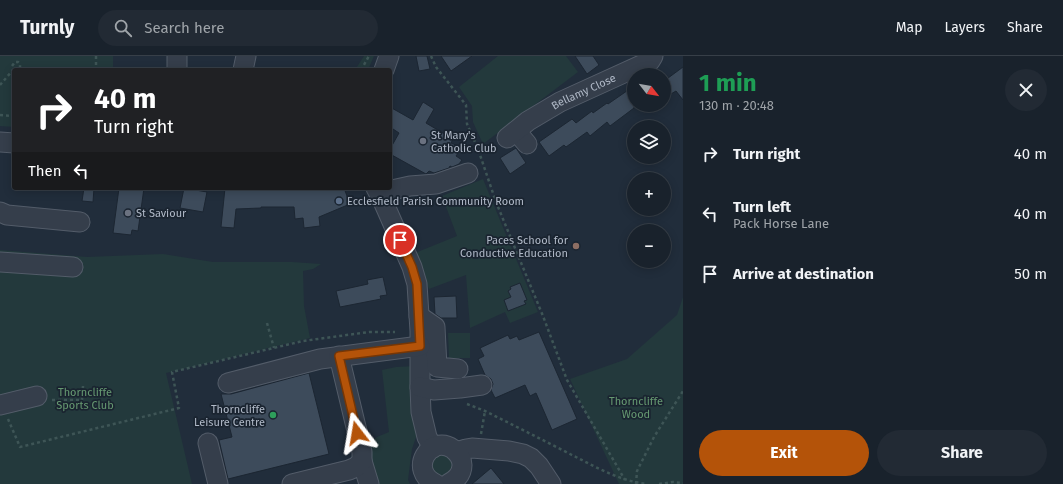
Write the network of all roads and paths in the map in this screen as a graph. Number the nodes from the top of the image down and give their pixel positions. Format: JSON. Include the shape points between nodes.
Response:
{"nodes":[{"id":1,"x":96,"y":56,"type":"edge"},
{"id":2,"x":177,"y":56,"type":"edge"},
{"id":3,"x":246,"y":56,"type":"edge"},
{"id":4,"x":369,"y":56,"type":"edge"},
{"id":5,"x":389,"y":56,"type":"edge"},
{"id":6,"x":431,"y":56,"type":"edge"},
{"id":7,"x":653,"y":56,"type":"edge"},
{"id":8,"x":96,"y":68,"type":"edge"},
{"id":9,"x":177,"y":68,"type":"edge"},
{"id":10,"x":243,"y":68,"type":"edge"},
{"id":11,"x":362,"y":68,"type":"edge"},
{"id":12,"x":385,"y":68,"type":"edge"},
{"id":13,"x":12,"y":74,"type":"edge"},
{"id":14,"x":0,"y":85,"type":"edge"},
{"id":15,"x":0,"y":114,"type":"edge"},
{"id":16,"x":12,"y":116,"type":"edge"},
{"id":17,"x":517,"y":138,"type":"dead end"},
{"id":18,"x":0,"y":142,"type":"edge"},
{"id":19,"x":12,"y":143,"type":"edge"},
{"id":20,"x":468,"y":173,"type":"dead end"},
{"id":21,"x":378,"y":191,"type":"edge"},
{"id":22,"x":0,"y":212,"type":"edge"},
{"id":23,"x":80,"y":222,"type":"dead end"},
{"id":24,"x":0,"y":262,"type":"edge"},
{"id":25,"x":72,"y":267,"type":"dead end"},
{"id":26,"x":267,"y":323,"type":"dead end"},
{"id":27,"x":419,"y":331,"type":"junction"},
{"id":28,"x":274,"y":348,"type":"junction"},
{"id":29,"x":339,"y":356,"type":"junction"},
{"id":30,"x":458,"y":369,"type":"dead end"},
{"id":31,"x":228,"y":383,"type":"dead end"},
{"id":32,"x":482,"y":385,"type":"dead end"},
{"id":33,"x":83,"y":386,"type":"dead end"},
{"id":34,"x":420,"y":387,"type":"junction"},
{"id":35,"x":683,"y":391,"type":"edge"},
{"id":36,"x":37,"y":396,"type":"joint"},
{"id":37,"x":463,"y":402,"type":"dead end"},
{"id":38,"x":2,"y":410,"type":"edge"},
{"id":39,"x":485,"y":411,"type":"junction"},
{"id":40,"x":208,"y":442,"type":"dead end"},
{"id":41,"x":433,"y":448,"type":"junction"},
{"id":42,"x":478,"y":449,"type":"junction"},
{"id":43,"x":457,"y":452,"type":"junction"},
{"id":44,"x":362,"y":461,"type":"junction"},
{"id":45,"x":625,"y":480,"type":"junction"},
{"id":46,"x":427,"y":481,"type":"edge"},
{"id":47,"x":636,"y":483,"type":"edge"},
{"id":48,"x":683,"y":483,"type":"edge"},
{"id":49,"x":218,"y":484,"type":"edge"},
{"id":50,"x":292,"y":484,"type":"edge"},
{"id":51,"x":369,"y":484,"type":"edge"},
{"id":52,"x":448,"y":484,"type":"edge"},
{"id":53,"x":551,"y":484,"type":"edge"},
{"id":54,"x":646,"y":484,"type":"edge"},
{"id":55,"x":659,"y":484,"type":"edge"}],
"edges":[{"from":1,"to":8,"type":"path"},
{"from":2,"to":9,"type":"street"},
{"from":3,"to":10,"type":"street"},
{"from":4,"to":11,"type":"path"},
{"from":5,"to":12,"type":"street"},
{"from":6,"to":45,"type":"path","via":[[436,67],[466,105],[467,124],[567,380]]},
{"from":7,"to":17,"type":"street","name":"Bellamy Close","via":[[650,61],[560,102],[528,122]]},
{"from":13,"to":14,"type":"path"},
{"from":15,"to":16,"type":"path"},
{"from":18,"to":19,"type":"street"},
{"from":20,"to":21,"type":"street","via":[[412,189]]},
{"from":21,"to":27,"type":"street","via":[[417,284]]},
{"from":22,"to":23,"type":"street"},
{"from":24,"to":25,"type":"street"},
{"from":26,"to":28,"type":"path"},
{"from":27,"to":28,"type":"path","via":[[369,332],[303,341]]},
{"from":27,"to":29,"type":"street"},
{"from":27,"to":30,"type":"street","via":[[434,327],[437,367]]},
{"from":27,"to":34,"type":"street"},
{"from":28,"to":38,"type":"path","via":[[172,372],[179,408],[20,447]]},
{"from":29,"to":31,"type":"street"},
{"from":29,"to":44,"type":"street"},
{"from":32,"to":34,"type":"street","via":[[434,390]]},
{"from":33,"to":36,"type":"path","via":[[82,400],[40,400]]},
{"from":34,"to":41,"type":"street","via":[[421,412],[427,437]]},
{"from":35,"to":47,"type":"path","via":[[637,471]]},
{"from":36,"to":38,"type":"street"},
{"from":37,"to":39,"type":"path"},
{"from":39,"to":42,"type":"path"},
{"from":39,"to":45,"type":"path"},
{"from":40,"to":49,"type":"street"},
{"from":41,"to":43,"type":"street","via":[[446,446]]},
{"from":41,"to":46,"type":"street","via":[[424,457],[422,464]]},
{"from":42,"to":43,"type":"street"},
{"from":42,"to":53,"type":"street","via":[[523,454],[539,466]]},
{"from":43,"to":52,"type":"street","via":[[462,464],[461,470],[454,481]]},
{"from":44,"to":50,"type":"street","via":[[349,470]]},
{"from":44,"to":51,"type":"street"},
{"from":45,"to":47,"type":"path"},
{"from":47,"to":54,"type":"path"},
{"from":48,"to":55,"type":"path"}]}
